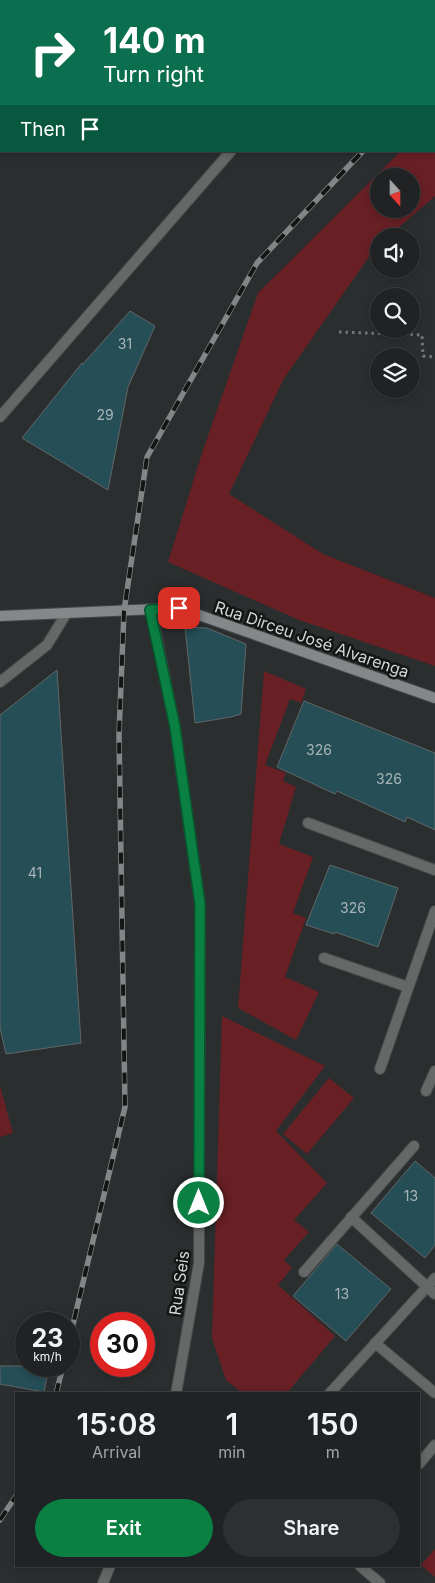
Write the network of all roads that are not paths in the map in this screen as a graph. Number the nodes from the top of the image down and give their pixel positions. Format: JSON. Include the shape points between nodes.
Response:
{"nodes":[{"id":1,"x":230,"y":152,"type":"edge"},
{"id":2,"x":0,"y":417,"type":"edge"},
{"id":3,"x":150,"y":610,"type":"junction"},
{"id":4,"x":66,"y":614,"type":"junction"},
{"id":5,"x":0,"y":616,"type":"edge"},
{"id":6,"x":0,"y":682,"type":"edge"},
{"id":7,"x":435,"y":698,"type":"edge"},
{"id":8,"x":308,"y":823,"type":"dead end"},
{"id":9,"x":435,"y":870,"type":"edge"},
{"id":10,"x":435,"y":911,"type":"edge"},
{"id":11,"x":324,"y":958,"type":"dead end"},
{"id":12,"x":408,"y":987,"type":"junction"},
{"id":13,"x":380,"y":1069,"type":"dead end"},
{"id":14,"x":435,"y":1071,"type":"edge"},
{"id":15,"x":426,"y":1092,"type":"dead end"},
{"id":16,"x":414,"y":1146,"type":"dead end"},
{"id":17,"x":351,"y":1218,"type":"junction"},
{"id":18,"x":304,"y":1272,"type":"dead end"},
{"id":19,"x":435,"y":1278,"type":"edge"},
{"id":20,"x":427,"y":1286,"type":"junction"},
{"id":21,"x":435,"y":1294,"type":"edge"},
{"id":22,"x":375,"y":1343,"type":"junction"},
{"id":23,"x":176,"y":1392,"type":"edge"},
{"id":24,"x":331,"y":1392,"type":"edge"},
{"id":25,"x":435,"y":1393,"type":"edge"},
{"id":26,"x":435,"y":1445,"type":"edge"},
{"id":27,"x":420,"y":1463,"type":"edge"},
{"id":28,"x":110,"y":1567,"type":"edge"},
{"id":29,"x":361,"y":1567,"type":"edge"},
{"id":30,"x":103,"y":1583,"type":"edge"},
{"id":31,"x":380,"y":1583,"type":"edge"}],
"edges":[{"from":1,"to":2,"type":"street"},
{"from":3,"to":4,"type":"main road","name":"Rua Dirceu José Alvarenga"},
{"from":3,"to":7,"type":"main road","name":"Rua Dirceu José Alvarenga","via":[[179,608]]},
{"from":3,"to":23,"type":"street","name":"Rua Seis","via":[[175,727],[200,904],[199,1263]]},
{"from":4,"to":5,"type":"main road","name":"Rua Dirceu José Alvarenga"},
{"from":4,"to":6,"type":"street","via":[[47,645]]},
{"from":8,"to":9,"type":"street"},
{"from":10,"to":12,"type":"street"},
{"from":11,"to":12,"type":"street"},
{"from":12,"to":13,"type":"street"},
{"from":14,"to":15,"type":"street"},
{"from":16,"to":17,"type":"street"},
{"from":17,"to":18,"type":"street"},
{"from":17,"to":20,"type":"street"},
{"from":19,"to":20,"type":"street"},
{"from":20,"to":21,"type":"street"},
{"from":20,"to":22,"type":"street"},
{"from":22,"to":24,"type":"street"},
{"from":22,"to":25,"type":"street"},
{"from":26,"to":27,"type":"street"},
{"from":28,"to":30,"type":"street"},
{"from":29,"to":31,"type":"street"}]}
